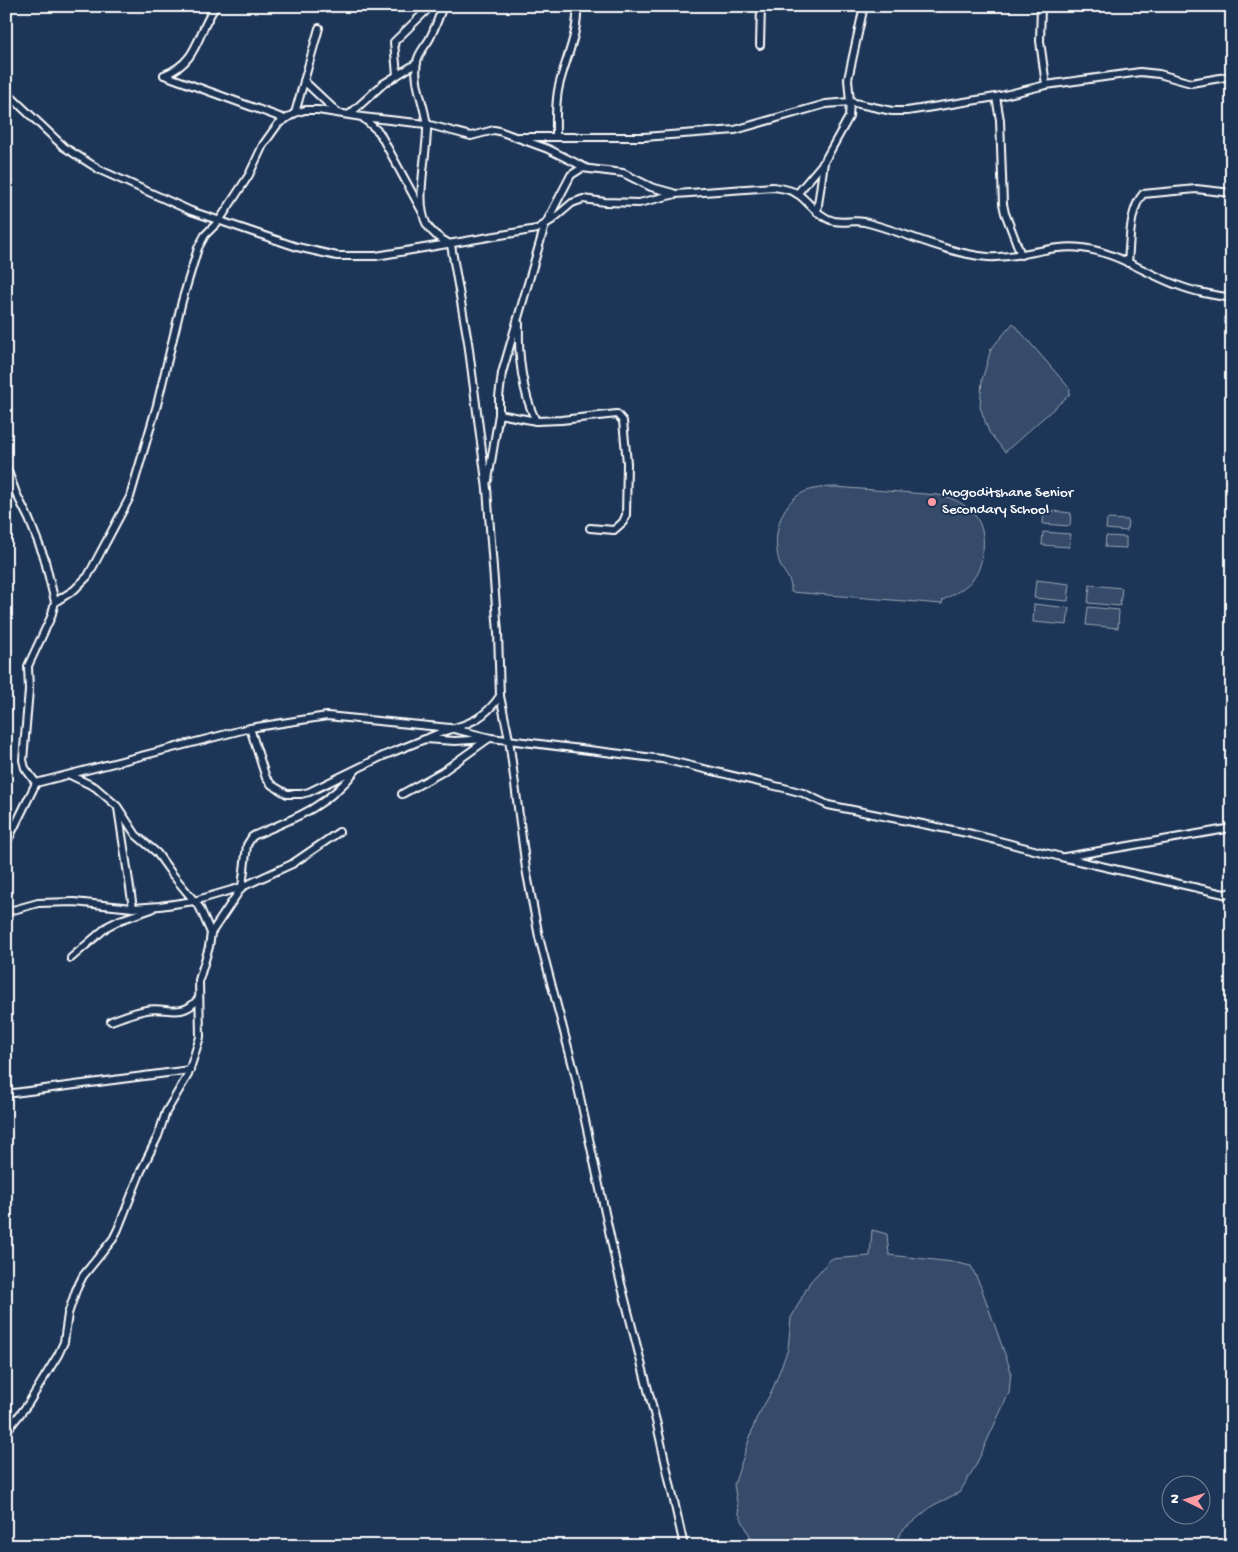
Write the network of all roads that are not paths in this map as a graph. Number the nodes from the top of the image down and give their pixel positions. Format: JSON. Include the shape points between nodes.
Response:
{"nodes":[{"id":1,"x":216,"y":6,"type":"edge"},
{"id":2,"x":443,"y":6,"type":"edge"},
{"id":3,"x":577,"y":6,"type":"edge"},
{"id":4,"x":761,"y":6,"type":"edge"},
{"id":5,"x":864,"y":6,"type":"edge"},
{"id":6,"x":1041,"y":6,"type":"edge"},
{"id":7,"x":429,"y":7,"type":"edge"},
{"id":8,"x":319,"y":28,"type":"dead end"},
{"id":9,"x":760,"y":45,"type":"dead end"},
{"id":10,"x":417,"y":63,"type":"junction"},
{"id":11,"x":397,"y":75,"type":"junction"},
{"id":12,"x":1232,"y":76,"type":"edge"},
{"id":13,"x":304,"y":81,"type":"junction"},
{"id":14,"x":1046,"y":85,"type":"junction"},
{"id":15,"x":6,"y":92,"type":"edge"},
{"id":16,"x":996,"y":97,"type":"junction"},
{"id":17,"x":850,"y":102,"type":"junction"},
{"id":18,"x":295,"y":112,"type":"junction"},
{"id":19,"x":338,"y":114,"type":"junction"},
{"id":20,"x":350,"y":114,"type":"junction"},
{"id":21,"x":362,"y":117,"type":"junction"},
{"id":22,"x":285,"y":119,"type":"junction"},
{"id":23,"x":426,"y":124,"type":"junction"},
{"id":24,"x":556,"y":136,"type":"junction"},
{"id":25,"x":515,"y":137,"type":"junction"},
{"id":26,"x":824,"y":162,"type":"junction"},
{"id":27,"x":586,"y":168,"type":"junction"},
{"id":28,"x":1232,"y":193,"type":"edge"},
{"id":29,"x":676,"y":194,"type":"junction"},
{"id":30,"x":797,"y":194,"type":"junction"},
{"id":31,"x":423,"y":212,"type":"junction"},
{"id":32,"x":817,"y":212,"type":"junction"},
{"id":33,"x":219,"y":221,"type":"junction"},
{"id":34,"x":545,"y":225,"type":"junction"},
{"id":35,"x":451,"y":245,"type":"junction"},
{"id":36,"x":1021,"y":255,"type":"junction"},
{"id":37,"x":1128,"y":263,"type":"junction"},
{"id":38,"x":1232,"y":298,"type":"edge"},
{"id":39,"x":519,"y":315,"type":"junction"},
{"id":40,"x":499,"y":414,"type":"junction"},
{"id":41,"x":536,"y":421,"type":"junction"},
{"id":42,"x":6,"y":466,"type":"edge"},
{"id":43,"x":487,"y":489,"type":"junction"},
{"id":44,"x":590,"y":528,"type":"dead end"},
{"id":45,"x":55,"y":602,"type":"junction"},
{"id":46,"x":500,"y":696,"type":"junction"},
{"id":47,"x":250,"y":728,"type":"junction"},
{"id":48,"x":450,"y":728,"type":"junction"},
{"id":49,"x":425,"y":739,"type":"junction"},
{"id":50,"x":489,"y":739,"type":"junction"},
{"id":51,"x":508,"y":739,"type":"junction"},
{"id":52,"x":356,"y":770,"type":"junction"},
{"id":53,"x":70,"y":775,"type":"junction"},
{"id":54,"x":36,"y":784,"type":"junction"},
{"id":55,"x":402,"y":794,"type":"dead end"},
{"id":56,"x":117,"y":806,"type":"junction"},
{"id":57,"x":1232,"y":828,"type":"edge"},
{"id":58,"x":338,"y":832,"type":"dead end"},
{"id":59,"x":6,"y":844,"type":"edge"},
{"id":60,"x":1061,"y":857,"type":"junction"},
{"id":61,"x":242,"y":887,"type":"junction"},
{"id":62,"x":1232,"y":892,"type":"edge"},
{"id":63,"x":194,"y":901,"type":"junction"},
{"id":64,"x":160,"y":906,"type":"junction"},
{"id":65,"x":133,"y":908,"type":"junction"},
{"id":66,"x":6,"y":912,"type":"edge"},
{"id":67,"x":211,"y":933,"type":"junction"},
{"id":68,"x":72,"y":958,"type":"dead end"},
{"id":69,"x":198,"y":999,"type":"junction"},
{"id":70,"x":111,"y":1021,"type":"dead end"},
{"id":71,"x":190,"y":1070,"type":"junction"},
{"id":72,"x":6,"y":1094,"type":"edge"},
{"id":73,"x":6,"y":1432,"type":"edge"},
{"id":74,"x":684,"y":1546,"type":"edge"}],
"edges":[{"from":1,"to":22,"type":"street","via":[[191,56],[164,75]]},
{"from":2,"to":10,"type":"street"},
{"from":3,"to":24,"type":"street","via":[[577,20],[556,104]]},
{"from":4,"to":9,"type":"street"},
{"from":5,"to":17,"type":"street","via":[[848,79]]},
{"from":6,"to":14,"type":"street","via":[[1040,41]]},
{"from":7,"to":11,"type":"street","via":[[394,42]]},
{"from":8,"to":13,"type":"street"},
{"from":10,"to":11,"type":"street"},
{"from":10,"to":23,"type":"street"},
{"from":11,"to":20,"type":"street"},
{"from":12,"to":14,"type":"street","via":[[1191,83],[1140,72]]},
{"from":13,"to":18,"type":"street"},
{"from":13,"to":19,"type":"street"},
{"from":14,"to":16,"type":"street"},
{"from":15,"to":33,"type":"street","via":[[64,147],[100,170]]},
{"from":16,"to":17,"type":"street","via":[[900,112]]},
{"from":16,"to":36,"type":"street","via":[[1004,213]]},
{"from":17,"to":24,"type":"street","via":[[820,105],[735,130],[644,137]]},
{"from":17,"to":26,"type":"street","via":[[849,117]]},
{"from":18,"to":19,"type":"street","via":[[318,110]]},
{"from":18,"to":22,"type":"street"},
{"from":19,"to":20,"type":"street"},
{"from":20,"to":21,"type":"street"},
{"from":21,"to":23,"type":"street"},
{"from":21,"to":31,"type":"street","via":[[379,132]]},
{"from":22,"to":33,"type":"street","via":[[263,145],[249,175]]},
{"from":23,"to":25,"type":"street","via":[[464,135],[494,130]]},
{"from":23,"to":31,"type":"street"},
{"from":24,"to":25,"type":"street"},
{"from":25,"to":27,"type":"street"},
{"from":26,"to":30,"type":"street"},
{"from":26,"to":32,"type":"street"},
{"from":27,"to":29,"type":"street","via":[[623,173],[650,187]]},
{"from":27,"to":34,"type":"street","via":[[571,175]]},
{"from":28,"to":37,"type":"street","via":[[1190,189],[1141,196],[1133,219]]},
{"from":29,"to":30,"type":"street","via":[[773,187]]},
{"from":29,"to":34,"type":"street","via":[[639,203],[577,200]]},
{"from":30,"to":32,"type":"street"},
{"from":31,"to":35,"type":"street","via":[[432,232]]},
{"from":32,"to":36,"type":"street","via":[[835,221],[862,221],[974,255]]},
{"from":33,"to":35,"type":"street","via":[[286,245],[337,256],[376,256]]},
{"from":33,"to":45,"type":"street","via":[[205,235],[190,272],[130,497],[88,576]]},
{"from":34,"to":35,"type":"street"},
{"from":34,"to":39,"type":"street"},
{"from":35,"to":43,"type":"street","via":[[468,342]]},
{"from":36,"to":37,"type":"street","via":[[1081,248]]},
{"from":37,"to":38,"type":"street","via":[[1176,285]]},
{"from":39,"to":40,"type":"street","via":[[502,373]]},
{"from":39,"to":41,"type":"street","via":[[520,354],[529,406]]},
{"from":40,"to":41,"type":"street"},
{"from":40,"to":43,"type":"street"},
{"from":41,"to":44,"type":"street","via":[[614,413],[621,417],[627,464],[626,515],[614,530]]},
{"from":42,"to":45,"type":"street","via":[[44,557]]},
{"from":43,"to":46,"type":"street"},
{"from":45,"to":54,"type":"street","via":[[28,666],[23,760]]},
{"from":46,"to":48,"type":"street","via":[[475,721]]},
{"from":46,"to":51,"type":"street"},
{"from":47,"to":48,"type":"street","via":[[327,716]]},
{"from":47,"to":52,"type":"street","via":[[266,778],[287,794],[309,792]]},
{"from":47,"to":53,"type":"street"},
{"from":48,"to":49,"type":"street"},
{"from":48,"to":50,"type":"street"},
{"from":49,"to":50,"type":"street"},
{"from":49,"to":52,"type":"street"},
{"from":50,"to":51,"type":"street"},
{"from":50,"to":55,"type":"street","via":[[442,772]]},
{"from":51,"to":60,"type":"street","via":[[662,759],[803,793],[828,805],[972,834]]},
{"from":51,"to":74,"type":"street","via":[[539,937],[575,1074],[617,1268]]},
{"from":52,"to":61,"type":"street","via":[[341,788],[312,810],[252,837],[247,845]]},
{"from":53,"to":54,"type":"street"},
{"from":53,"to":56,"type":"street","via":[[95,787]]},
{"from":54,"to":59,"type":"street"},
{"from":56,"to":63,"type":"street","via":[[136,835],[157,853]]},
{"from":56,"to":65,"type":"street"},
{"from":57,"to":60,"type":"street"},
{"from":58,"to":61,"type":"street","via":[[292,864]]},
{"from":60,"to":62,"type":"street","via":[[1224,894]]},
{"from":61,"to":63,"type":"street"},
{"from":61,"to":67,"type":"street"},
{"from":63,"to":64,"type":"street"},
{"from":63,"to":67,"type":"street","via":[[204,913]]},
{"from":64,"to":65,"type":"street"},
{"from":64,"to":68,"type":"street","via":[[108,926]]},
{"from":65,"to":66,"type":"street","via":[[58,902],[38,903]]},
{"from":67,"to":69,"type":"street","via":[[199,980]]},
{"from":69,"to":70,"type":"street","via":[[189,1008],[144,1010]]},
{"from":69,"to":71,"type":"street","via":[[200,1037]]},
{"from":71,"to":72,"type":"street"},
{"from":71,"to":73,"type":"street","via":[[166,1112],[113,1239],[83,1276],[76,1290],[58,1355],[28,1404]]}]}
